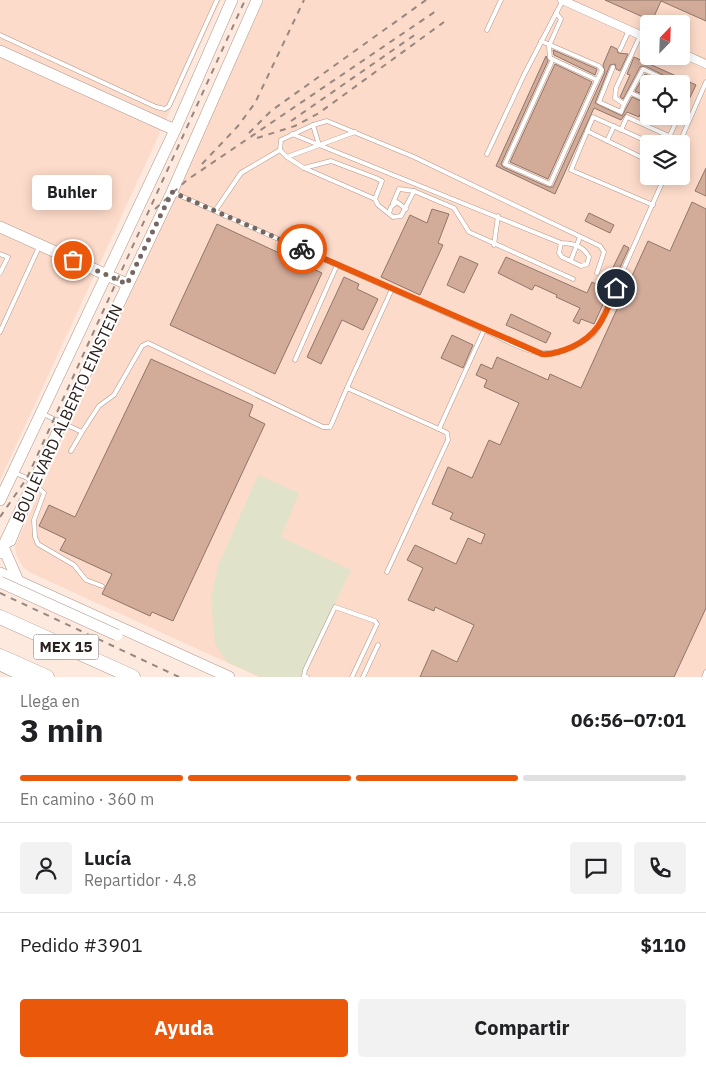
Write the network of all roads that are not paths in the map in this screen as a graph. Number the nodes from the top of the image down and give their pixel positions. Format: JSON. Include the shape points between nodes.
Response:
{"nodes":[{"id":1,"x":216,"y":0,"type":"edge"},
{"id":2,"x":232,"y":0,"type":"edge"},
{"id":3,"x":257,"y":0,"type":"edge"},
{"id":4,"x":501,"y":0,"type":"edge"},
{"id":5,"x":562,"y":0,"type":"edge"},
{"id":6,"x":556,"y":13,"type":"junction"},
{"id":7,"x":487,"y":30,"type":"dead end"},
{"id":8,"x":628,"y":30,"type":"junction"},
{"id":9,"x":0,"y":35,"type":"edge"},
{"id":10,"x":640,"y":35,"type":"joint"},
{"id":11,"x":541,"y":41,"type":"junction"},
{"id":12,"x":620,"y":50,"type":"dead end"},
{"id":13,"x":0,"y":51,"type":"edge"},
{"id":14,"x":690,"y":57,"type":"edge"},
{"id":15,"x":553,"y":59,"type":"junction"},
{"id":16,"x":706,"y":64,"type":"edge"},
{"id":17,"x":613,"y":67,"type":"dead end"},
{"id":18,"x":640,"y":75,"type":"edge"},
{"id":19,"x":640,"y":75,"type":"edge"},
{"id":20,"x":656,"y":75,"type":"edge"},
{"id":21,"x":597,"y":80,"type":"junction"},
{"id":22,"x":706,"y":82,"type":"edge"},
{"id":23,"x":631,"y":93,"type":"junction"},
{"id":24,"x":640,"y":97,"type":"edge"},
{"id":25,"x":624,"y":104,"type":"junction"},
{"id":26,"x":313,"y":125,"type":"junction"},
{"id":27,"x":614,"y":126,"type":"junction"},
{"id":28,"x":175,"y":130,"type":"junction"},
{"id":29,"x":621,"y":130,"type":"junction"},
{"id":30,"x":587,"y":131,"type":"junction"},
{"id":31,"x":356,"y":132,"type":"junction"},
{"id":32,"x":292,"y":134,"type":"junction"},
{"id":33,"x":667,"y":135,"type":"edge"},
{"id":34,"x":683,"y":135,"type":"edge"},
{"id":35,"x":640,"y":138,"type":"edge"},
{"id":36,"x":607,"y":141,"type":"junction"},
{"id":37,"x":320,"y":145,"type":"junction"},
{"id":38,"x":280,"y":150,"type":"junction"},
{"id":39,"x":487,"y":154,"type":"dead end"},
{"id":40,"x":287,"y":157,"type":"junction"},
{"id":41,"x":640,"y":157,"type":"edge"},
{"id":42,"x":304,"y":168,"type":"junction"},
{"id":43,"x":386,"y":172,"type":"junction"},
{"id":44,"x":382,"y":181,"type":"junction"},
{"id":45,"x":661,"y":185,"type":"edge"},
{"id":46,"x":414,"y":191,"type":"junction"},
{"id":47,"x":172,"y":192,"type":"junction"},
{"id":48,"x":375,"y":199,"type":"junction"},
{"id":49,"x":393,"y":204,"type":"junction"},
{"id":50,"x":653,"y":205,"type":"junction"},
{"id":51,"x":406,"y":209,"type":"junction"},
{"id":52,"x":215,"y":211,"type":"junction"},
{"id":53,"x":389,"y":213,"type":"junction"},
{"id":54,"x":498,"y":216,"type":"junction"},
{"id":55,"x":0,"y":227,"type":"edge"},
{"id":56,"x":580,"y":237,"type":"junction"},
{"id":57,"x":561,"y":243,"type":"junction"},
{"id":58,"x":494,"y":244,"type":"junction"},
{"id":59,"x":40,"y":245,"type":"junction"},
{"id":60,"x":578,"y":246,"type":"junction"},
{"id":61,"x":0,"y":254,"type":"edge"},
{"id":62,"x":571,"y":260,"type":"junction"},
{"id":63,"x":338,"y":265,"type":"junction"},
{"id":64,"x":0,"y":273,"type":"edge"},
{"id":65,"x":597,"y":273,"type":"dead end"},
{"id":66,"x":106,"y":275,"type":"junction"},
{"id":67,"x":573,"y":279,"type":"dead end"},
{"id":68,"x":127,"y":284,"type":"junction"},
{"id":69,"x":392,"y":289,"type":"junction"},
{"id":70,"x":484,"y":330,"type":"junction"},
{"id":71,"x":0,"y":332,"type":"edge"},
{"id":72,"x":295,"y":360,"type":"dead end"},
{"id":73,"x":347,"y":388,"type":"junction"},
{"id":74,"x":41,"y":413,"type":"junction"},
{"id":75,"x":65,"y":424,"type":"junction"},
{"id":76,"x":439,"y":429,"type":"junction"},
{"id":77,"x":82,"y":432,"type":"junction"},
{"id":78,"x":71,"y":451,"type":"dead end"},
{"id":79,"x":13,"y":472,"type":"junction"},
{"id":80,"x":35,"y":484,"type":"junction"},
{"id":81,"x":0,"y":500,"type":"edge"},
{"id":82,"x":3,"y":550,"type":"edge"},
{"id":83,"x":387,"y":572,"type":"dead end"},
{"id":84,"x":0,"y":573,"type":"edge"},
{"id":85,"x":18,"y":581,"type":"junction"},
{"id":86,"x":0,"y":583,"type":"edge"},
{"id":87,"x":102,"y":586,"type":"dead end"},
{"id":88,"x":0,"y":617,"type":"edge"},
{"id":89,"x":378,"y":645,"type":"dead end"},
{"id":90,"x":0,"y":656,"type":"edge"},
{"id":91,"x":0,"y":665,"type":"edge"},
{"id":92,"x":706,"y":672,"type":"edge"},
{"id":93,"x":25,"y":677,"type":"edge"},
{"id":94,"x":47,"y":677,"type":"edge"},
{"id":95,"x":133,"y":677,"type":"edge"},
{"id":96,"x":218,"y":677,"type":"edge"},
{"id":97,"x":229,"y":677,"type":"edge"},
{"id":98,"x":307,"y":677,"type":"edge"},
{"id":99,"x":352,"y":677,"type":"edge"},
{"id":100,"x":363,"y":677,"type":"edge"},
{"id":101,"x":704,"y":677,"type":"edge"}],
"edges":[{"from":1,"to":9,"type":"lane","via":[[165,109]]},
{"from":2,"to":28,"type":"main road","name":"BOULEVARD ALBERTO EINSTEIN"},
{"from":3,"to":47,"type":"main road","name":"BOULEVARD ALBERTO EINSTEIN"},
{"from":4,"to":7,"type":"lane"},
{"from":5,"to":6,"type":"lane"},
{"from":5,"to":8,"type":"street"},
{"from":6,"to":11,"type":"lane"},
{"from":6,"to":15,"type":"lane","via":[[561,19],[548,50]]},
{"from":8,"to":10,"type":"street"},
{"from":8,"to":12,"type":"lane"},
{"from":10,"to":25,"type":"lane","via":[[614,94],[618,102]]},
{"from":11,"to":21,"type":"lane","via":[[599,66],[602,70]]},
{"from":11,"to":39,"type":"lane"},
{"from":13,"to":28,"type":"main road"},
{"from":14,"to":16,"type":"street"},
{"from":15,"to":21,"type":"lane"},
{"from":15,"to":21,"type":"lane","via":[[505,164],[550,184]]},
{"from":17,"to":25,"type":"lane","via":[[599,102],[621,112]]},
{"from":18,"to":20,"type":"lane","via":[[643,69]]},
{"from":19,"to":23,"type":"lane"},
{"from":22,"to":34,"type":"lane"},
{"from":23,"to":24,"type":"lane"},
{"from":23,"to":25,"type":"lane"},
{"from":26,"to":31,"type":"lane","via":[[327,121]]},
{"from":26,"to":32,"type":"lane"},
{"from":26,"to":37,"type":"lane"},
{"from":27,"to":29,"type":"lane"},
{"from":27,"to":30,"type":"lane","via":[[593,117]]},
{"from":27,"to":36,"type":"lane"},
{"from":28,"to":66,"type":"main road","name":"BOULEVARD ALBERTO EINSTEIN"},
{"from":29,"to":33,"type":"lane","via":[[627,117]]},
{"from":29,"to":35,"type":"lane"},
{"from":30,"to":36,"type":"lane"},
{"from":30,"to":50,"type":"lane","via":[[571,170]]},
{"from":31,"to":37,"type":"lane"},
{"from":31,"to":56,"type":"lane"},
{"from":32,"to":37,"type":"lane"},
{"from":32,"to":38,"type":"lane","via":[[281,140]]},
{"from":36,"to":41,"type":"lane"},
{"from":37,"to":40,"type":"lane"},
{"from":37,"to":43,"type":"lane"},
{"from":38,"to":40,"type":"lane"},
{"from":38,"to":52,"type":"lane","via":[[241,173]]},
{"from":40,"to":42,"type":"lane"},
{"from":42,"to":44,"type":"lane","via":[[331,161]]},
{"from":42,"to":48,"type":"lane"},
{"from":43,"to":44,"type":"lane"},
{"from":43,"to":54,"type":"lane"},
{"from":44,"to":48,"type":"lane"},
{"from":45,"to":50,"type":"lane"},
{"from":46,"to":49,"type":"lane","via":[[399,189]]},
{"from":46,"to":51,"type":"lane"},
{"from":46,"to":58,"type":"lane","via":[[454,208],[469,232]]},
{"from":47,"to":52,"type":"lane"},
{"from":47,"to":68,"type":"main road","name":"BOULEVARD ALBERTO EINSTEIN"},
{"from":48,"to":53,"type":"lane"},
{"from":49,"to":51,"type":"lane","via":[[400,203]]},
{"from":49,"to":53,"type":"lane"},
{"from":50,"to":70,"type":"lane","via":[[602,322],[592,336],[567,350],[548,355]]},
{"from":51,"to":53,"type":"lane","via":[[401,216],[393,217]]},
{"from":52,"to":63,"type":"lane"},
{"from":54,"to":57,"type":"lane"},
{"from":54,"to":58,"type":"lane"},
{"from":55,"to":59,"type":"main road"},
{"from":56,"to":60,"type":"lane"},
{"from":56,"to":65,"type":"lane","via":[[600,246],[604,252]]},
{"from":57,"to":60,"type":"lane"},
{"from":57,"to":62,"type":"lane","via":[[559,253]]},
{"from":58,"to":67,"type":"lane"},
{"from":59,"to":66,"type":"main road"},
{"from":59,"to":71,"type":"lane"},
{"from":60,"to":62,"type":"lane"},
{"from":60,"to":62,"type":"lane","via":[[589,257],[587,264],[581,266]]},
{"from":61,"to":64,"type":"lane","via":[[8,257]]},
{"from":63,"to":69,"type":"lane"},
{"from":63,"to":72,"type":"lane"},
{"from":66,"to":68,"type":"main road"},
{"from":66,"to":74,"type":"main road","name":"BOULEVARD ALBERTO EINSTEIN"},
{"from":68,"to":75,"type":"main road","name":"BOULEVARD ALBERTO EINSTEIN"},
{"from":69,"to":70,"type":"lane"},
{"from":69,"to":73,"type":"lane"},
{"from":70,"to":76,"type":"lane"},
{"from":73,"to":76,"type":"lane"},
{"from":73,"to":77,"type":"lane","via":[[330,427],[324,427],[146,343],[116,393],[99,406]]},
{"from":74,"to":75,"type":"lane"},
{"from":74,"to":79,"type":"main road","name":"BOULEVARD ALBERTO EINSTEIN"},
{"from":75,"to":77,"type":"lane"},
{"from":75,"to":80,"type":"main road","name":"BOULEVARD ALBERTO EINSTEIN"},
{"from":76,"to":83,"type":"lane","via":[[447,433],[448,440]]},
{"from":77,"to":78,"type":"lane"},
{"from":79,"to":80,"type":"lane"},
{"from":79,"to":81,"type":"main road","name":"BOULEVARD ALBERTO EINSTEIN"},
{"from":80,"to":82,"type":"main road","name":"BOULEVARD ALBERTO EINSTEIN"},
{"from":80,"to":87,"type":"lane","via":[[44,493],[34,520],[38,544],[74,565],[86,580]]},
{"from":82,"to":85,"type":"main road"},
{"from":84,"to":85,"type":"main road"},
{"from":85,"to":86,"type":"main road"},
{"from":85,"to":97,"type":"main road"},
{"from":86,"to":96,"type":"main road","bridge":true,"via":[[200,672]]},
{"from":88,"to":95,"type":"highway","number":"MEX 15"},
{"from":89,"to":100,"type":"lane"},
{"from":90,"to":94,"type":"highway","number":"MEX 15"},
{"from":91,"to":93,"type":"main road"},
{"from":92,"to":101,"type":"lane"},
{"from":98,"to":99,"type":"lane","via":[[305,670],[336,607],[377,624]]}]}
